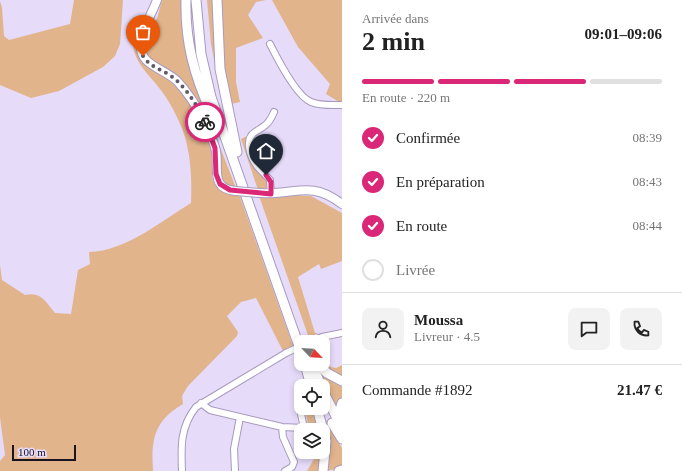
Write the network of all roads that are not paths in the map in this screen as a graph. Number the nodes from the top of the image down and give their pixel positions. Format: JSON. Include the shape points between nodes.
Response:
{"nodes":[{"id":1,"x":157,"y":0,"type":"edge"},
{"id":2,"x":186,"y":0,"type":"edge"},
{"id":3,"x":196,"y":0,"type":"edge"},
{"id":4,"x":202,"y":0,"type":"edge"},
{"id":5,"x":217,"y":0,"type":"edge"},
{"id":6,"x":270,"y":44,"type":"dead end"},
{"id":7,"x":342,"y":105,"type":"edge"},
{"id":8,"x":274,"y":112,"type":"dead end"},
{"id":9,"x":235,"y":157,"type":"junction"},
{"id":10,"x":271,"y":194,"type":"junction"},
{"id":11,"x":342,"y":204,"type":"edge"},
{"id":12,"x":342,"y":333,"type":"edge"},
{"id":13,"x":295,"y":335,"type":"edge"},
{"id":14,"x":303,"y":335,"type":"edge"},
{"id":15,"x":330,"y":336,"type":"edge"},
{"id":16,"x":294,"y":349,"type":"edge"},
{"id":17,"x":325,"y":371,"type":"edge"},
{"id":18,"x":342,"y":381,"type":"edge"},
{"id":19,"x":201,"y":403,"type":"junction"},
{"id":20,"x":342,"y":403,"type":"edge"},
{"id":21,"x":330,"y":405,"type":"edge"},
{"id":22,"x":301,"y":415,"type":"edge"},
{"id":23,"x":319,"y":415,"type":"edge"},
{"id":24,"x":328,"y":415,"type":"edge"},
{"id":25,"x":240,"y":417,"type":"junction"},
{"id":26,"x":342,"y":418,"type":"edge"},
{"id":27,"x":282,"y":427,"type":"junction"},
{"id":28,"x":342,"y":428,"type":"edge"},
{"id":29,"x":342,"y":439,"type":"edge"},
{"id":30,"x":182,"y":471,"type":"edge"},
{"id":31,"x":234,"y":471,"type":"edge"},
{"id":32,"x":285,"y":471,"type":"edge"},
{"id":33,"x":324,"y":471,"type":"edge"}],
"edges":[{"from":1,"to":10,"type":"main road","bridge":true,"via":[[142,35],[142,53],[150,64],[170,75],[197,108],[215,148],[217,180],[225,188],[236,191]]},
{"from":2,"to":9,"type":"highway","via":[[187,40],[194,71]]},
{"from":3,"to":9,"type":"highway","via":[[204,70],[216,110]]},
{"from":4,"to":9,"type":"highway","via":[[204,34],[213,82]]},
{"from":5,"to":9,"type":"highway","via":[[220,69]]},
{"from":6,"to":7,"type":"street","via":[[304,98],[319,104]]},
{"from":8,"to":10,"type":"street","via":[[268,124],[251,135],[249,142],[255,164],[270,180]]},
{"from":9,"to":13,"type":"highway"},
{"from":9,"to":14,"type":"highway"},
{"from":10,"to":11,"type":"main road","via":[[310,190],[326,194]]},
{"from":12,"to":15,"type":"street"},
{"from":16,"to":19,"type":"street","bridge":true},
{"from":17,"to":18,"type":"highway"},
{"from":19,"to":25,"type":"street","via":[[208,409]]},
{"from":19,"to":30,"type":"street","via":[[190,415],[183,432]]},
{"from":20,"to":26,"type":"highway"},
{"from":21,"to":28,"type":"highway"},
{"from":22,"to":27,"type":"street","via":[[304,428]]},
{"from":23,"to":33,"type":"highway","via":[[326,441]]},
{"from":24,"to":29,"type":"highway"},
{"from":25,"to":27,"type":"street"},
{"from":25,"to":31,"type":"street","via":[[235,442]]},
{"from":27,"to":32,"type":"street","via":[[294,462],[293,466]]}]}
